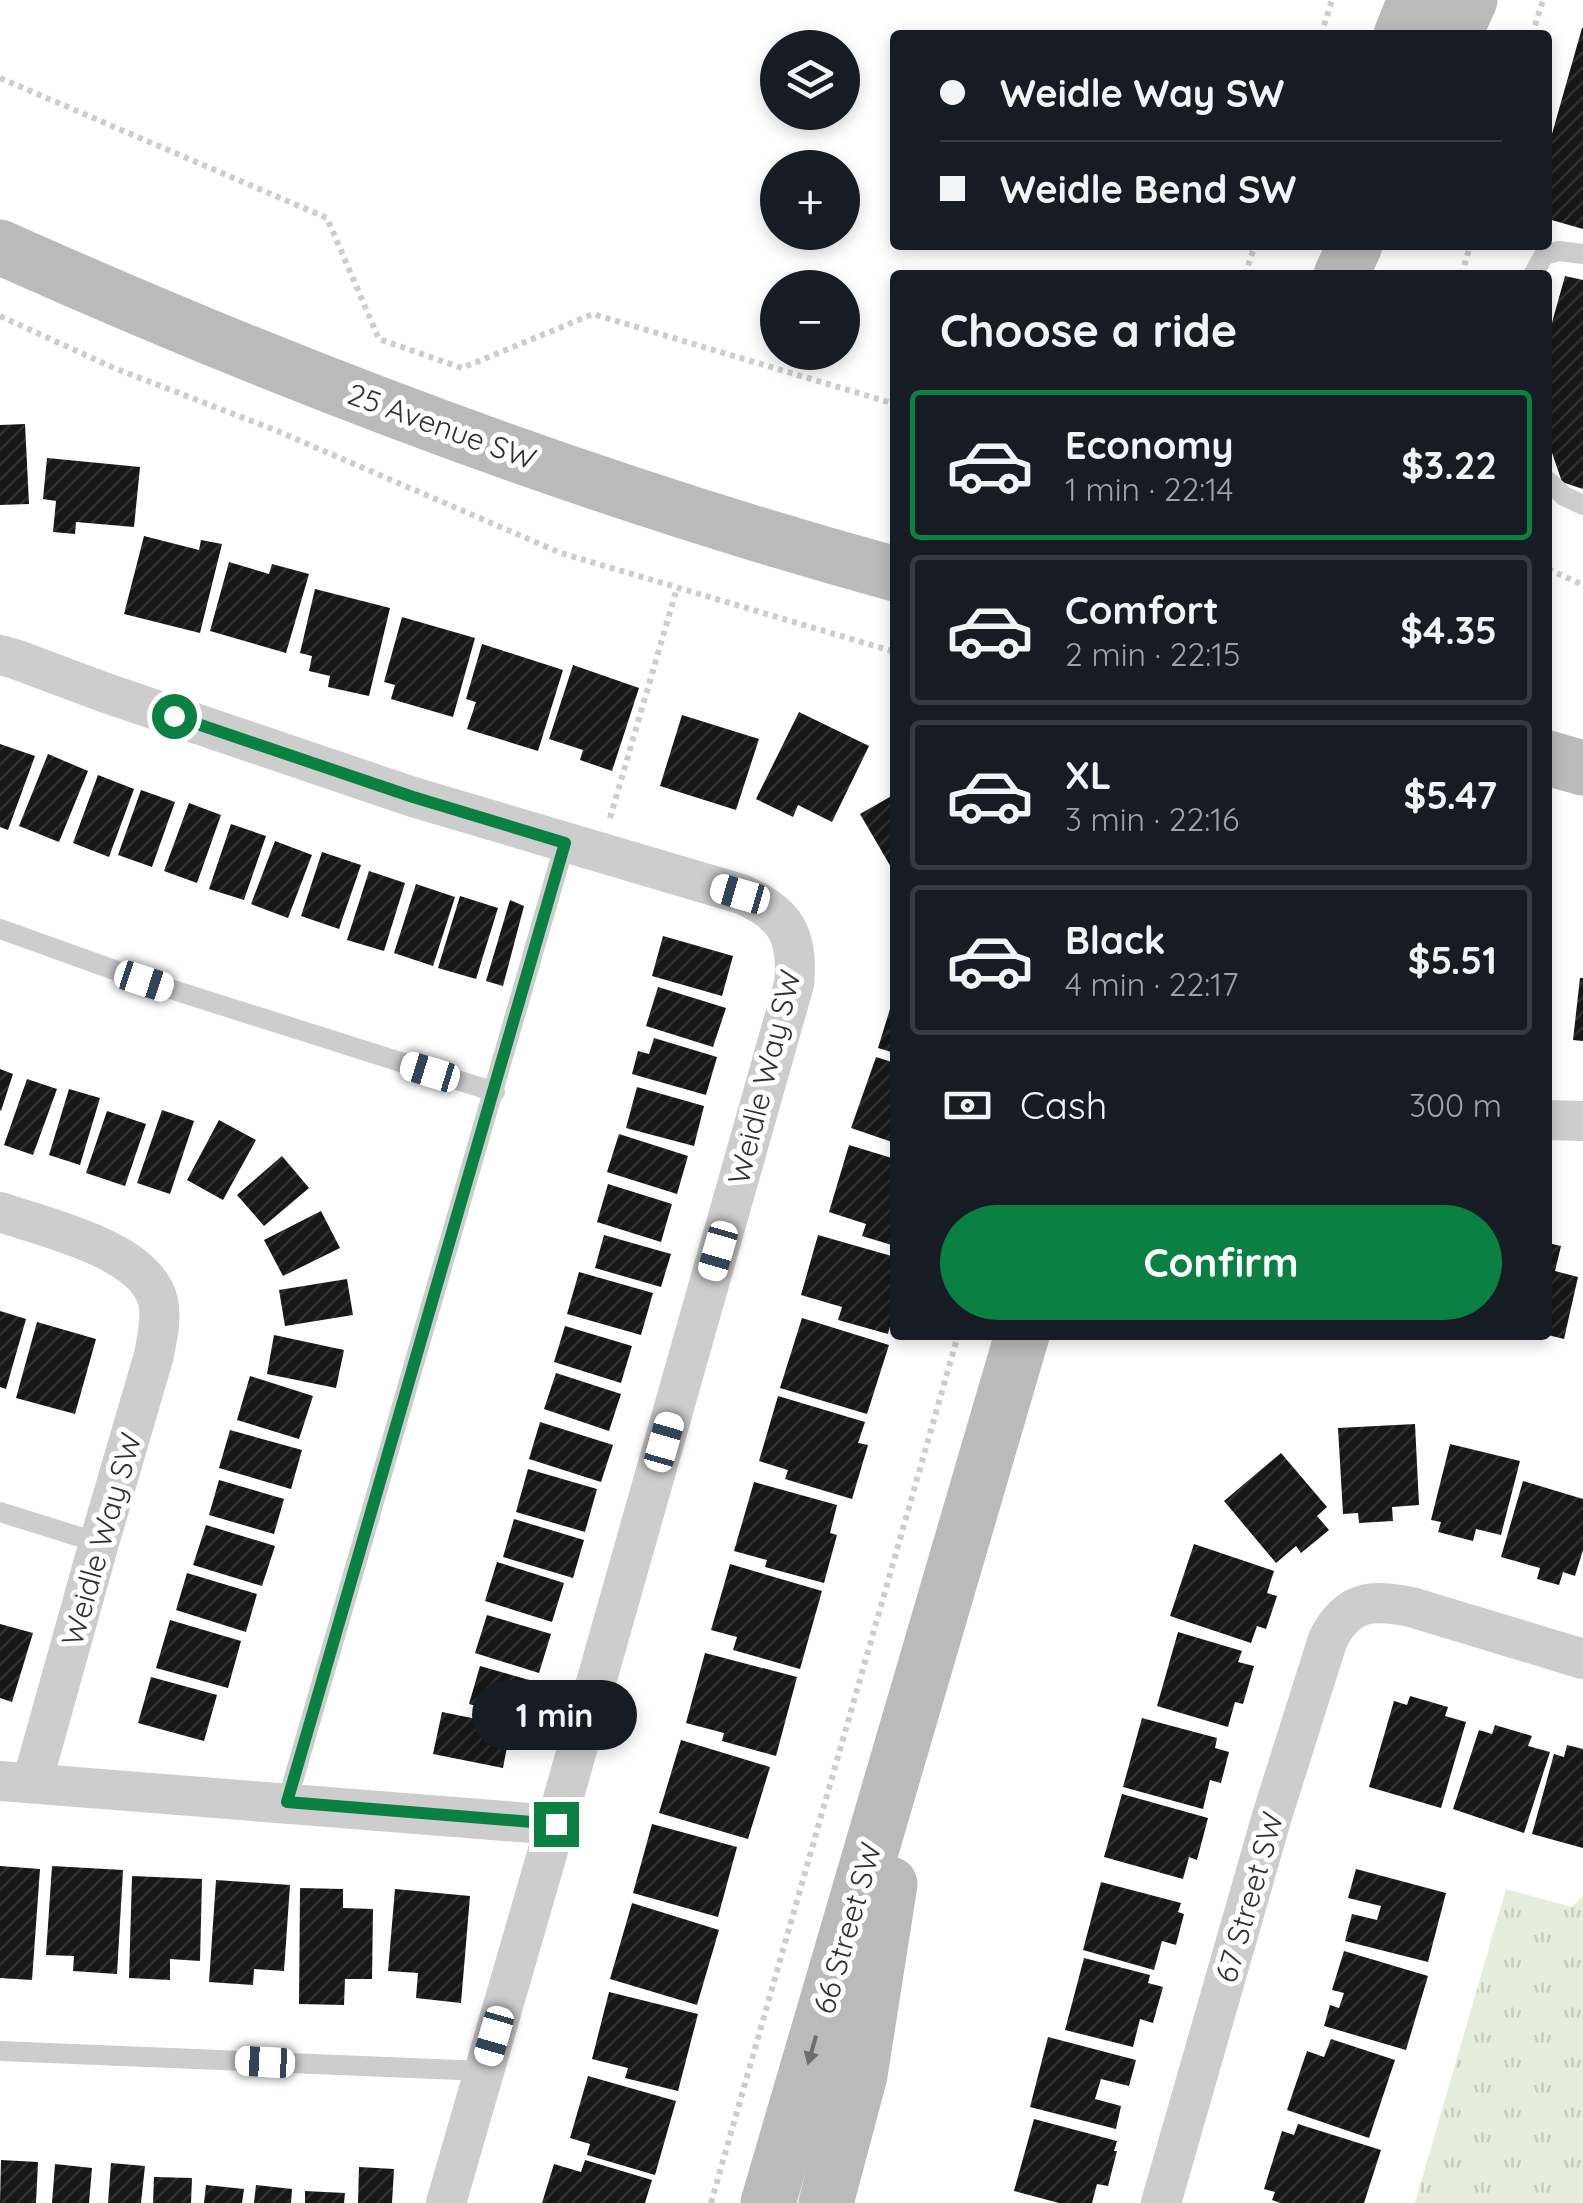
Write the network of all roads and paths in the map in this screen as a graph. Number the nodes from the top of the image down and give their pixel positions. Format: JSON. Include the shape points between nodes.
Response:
{"nodes":[{"id":1,"x":1332,"y":0,"type":"edge"},
{"id":2,"x":1415,"y":0,"type":"edge"},
{"id":3,"x":1470,"y":0,"type":"edge"},
{"id":4,"x":1542,"y":0,"type":"edge"},
{"id":5,"x":1322,"y":30,"type":"edge"},
{"id":6,"x":1403,"y":30,"type":"edge"},
{"id":7,"x":1456,"y":30,"type":"edge"},
{"id":8,"x":1533,"y":30,"type":"edge"},
{"id":9,"x":0,"y":78,"type":"edge"},
{"id":10,"x":0,"y":247,"type":"edge"},
{"id":11,"x":1583,"y":254,"type":"edge"},
{"id":12,"x":1536,"y":270,"type":"edge"},
{"id":13,"x":0,"y":316,"type":"edge"},
{"id":14,"x":890,"y":403,"type":"edge"},
{"id":15,"x":1552,"y":486,"type":"edge"},
{"id":16,"x":1583,"y":505,"type":"edge"},
{"id":17,"x":838,"y":558,"type":"junction"},
{"id":18,"x":1552,"y":571,"type":"edge"},
{"id":19,"x":890,"y":573,"type":"edge"},
{"id":20,"x":1583,"y":586,"type":"edge"},
{"id":21,"x":677,"y":588,"type":"junction"},
{"id":22,"x":890,"y":590,"type":"edge"},
{"id":23,"x":890,"y":651,"type":"edge"},
{"id":24,"x":0,"y":655,"type":"edge"},
{"id":25,"x":1552,"y":759,"type":"edge"},
{"id":26,"x":1583,"y":768,"type":"edge"},
{"id":27,"x":582,"y":848,"type":"junction"},
{"id":28,"x":0,"y":929,"type":"edge"},
{"id":29,"x":494,"y":1092,"type":"junction"},
{"id":30,"x":1552,"y":1120,"type":"edge"},
{"id":31,"x":1583,"y":1121,"type":"edge"},
{"id":32,"x":0,"y":1212,"type":"edge"},
{"id":33,"x":957,"y":1340,"type":"edge"},
{"id":34,"x":1021,"y":1340,"type":"edge"},
{"id":35,"x":0,"y":1512,"type":"edge"},
{"id":36,"x":99,"y":1543,"type":"junction"},
{"id":37,"x":927,"y":1654,"type":"junction"},
{"id":38,"x":1583,"y":1659,"type":"edge"},
{"id":39,"x":16,"y":1782,"type":"edge"},
{"id":40,"x":287,"y":1802,"type":"junction"},
{"id":41,"x":556,"y":1824,"type":"junction"},
{"id":42,"x":0,"y":2052,"type":"edge"},
{"id":43,"x":483,"y":2071,"type":"junction"},
{"id":44,"x":446,"y":2203,"type":"edge"},
{"id":45,"x":711,"y":2203,"type":"edge"},
{"id":46,"x":768,"y":2203,"type":"edge"},
{"id":47,"x":826,"y":2203,"type":"edge"},
{"id":48,"x":1161,"y":2203,"type":"edge"}],
"edges":[{"from":1,"to":5,"type":"path"},
{"from":2,"to":6,"type":"main road"},
{"from":3,"to":7,"type":"main road"},
{"from":4,"to":8,"type":"path"},
{"from":9,"to":14,"type":"path","via":[[327,218],[380,339],[462,368],[593,314]]},
{"from":10,"to":17,"type":"main road","name":"25 Avenue SW","via":[[398,412]]},
{"from":11,"to":12,"type":"lane","via":[[1544,256]]},
{"from":13,"to":21,"type":"path","via":[[561,553]]},
{"from":15,"to":16,"type":"lane"},
{"from":17,"to":19,"type":"main road","name":"25 Avenue SW"},
{"from":17,"to":22,"type":"main road"},
{"from":18,"to":20,"type":"path"},
{"from":21,"to":23,"type":"path"},
{"from":21,"to":27,"type":"path"},
{"from":24,"to":27,"type":"street","name":"Weidle Way SW"},
{"from":25,"to":26,"type":"main road"},
{"from":27,"to":29,"type":"lane"},
{"from":27,"to":41,"type":"street","name":"Weidle Way SW","via":[[765,904],[783,922],[796,963]]},
{"from":28,"to":29,"type":"lane"},
{"from":29,"to":40,"type":"lane"},
{"from":30,"to":31,"type":"street"},
{"from":32,"to":36,"type":"street","name":"Weidle Way SW","via":[[109,1250],[132,1264],[158,1300],[154,1355]]},
{"from":33,"to":45,"type":"path"},
{"from":34,"to":37,"type":"main road","name":"66 Street SW"},
{"from":35,"to":36,"type":"lane"},
{"from":36,"to":39,"type":"street","name":"Weidle Way SW"},
{"from":37,"to":46,"type":"main road","name":"66 Street SW","one_way":true},
{"from":37,"to":47,"type":"main road","name":"66 Street SW","via":[[860,2074]]},
{"from":38,"to":48,"type":"street","name":"67 Street SW","via":[[1390,1603],[1360,1605],[1334,1627],[1272,1816]]},
{"from":39,"to":40,"type":"street"},
{"from":40,"to":41,"type":"street"},
{"from":41,"to":43,"type":"street","name":"Weidle Way SW"},
{"from":42,"to":43,"type":"lane"},
{"from":43,"to":44,"type":"street","name":"Weidle Way SW"}]}
